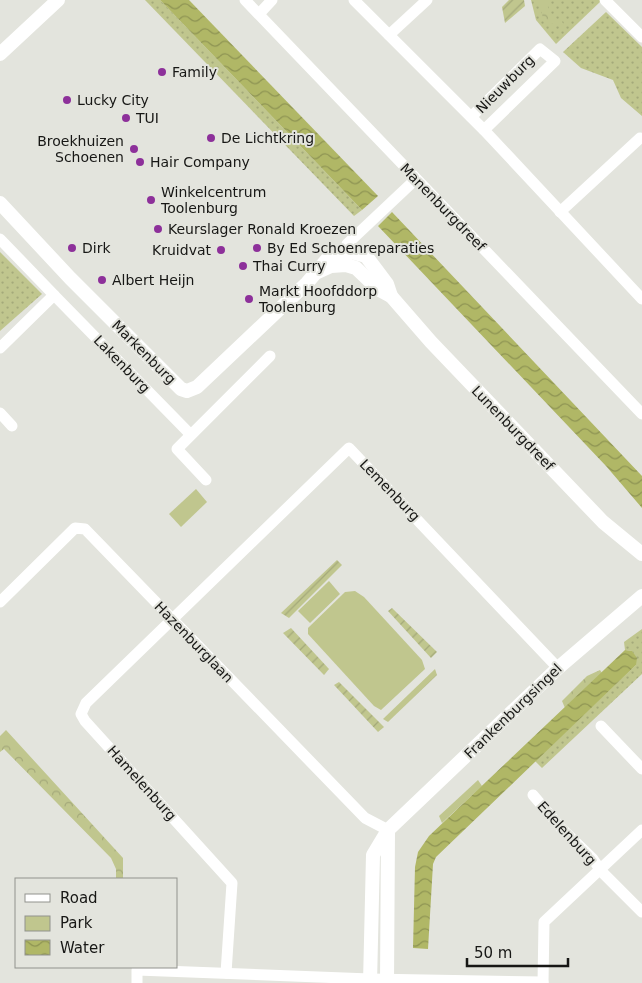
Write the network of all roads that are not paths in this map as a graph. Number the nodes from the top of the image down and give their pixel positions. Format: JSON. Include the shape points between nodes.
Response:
{"nodes":[{"id":1,"x":58,"y":0,"type":"edge"},
{"id":2,"x":245,"y":0,"type":"edge"},
{"id":3,"x":272,"y":0,"type":"edge"},
{"id":4,"x":354,"y":0,"type":"edge"},
{"id":5,"x":427,"y":0,"type":"edge"},
{"id":6,"x":612,"y":2,"type":"edge"},
{"id":7,"x":259,"y":14,"type":"junction"},
{"id":8,"x":389,"y":35,"type":"junction"},
{"id":9,"x":642,"y":36,"type":"edge"},
{"id":10,"x":0,"y":54,"type":"edge"},
{"id":11,"x":471,"y":117,"type":"junction"},
{"id":12,"x":484,"y":130,"type":"junction"},
{"id":13,"x":640,"y":138,"type":"dead end"},
{"id":14,"x":416,"y":179,"type":"junction"},
{"id":15,"x":0,"y":203,"type":"edge"},
{"id":16,"x":560,"y":212,"type":"junction"},
{"id":17,"x":0,"y":239,"type":"edge"},
{"id":18,"x":347,"y":253,"type":"junction"},
{"id":19,"x":54,"y":295,"type":"junction"},
{"id":20,"x":642,"y":299,"type":"edge"},
{"id":21,"x":0,"y":348,"type":"edge"},
{"id":22,"x":270,"y":356,"type":"dead end"},
{"id":23,"x":0,"y":413,"type":"edge"},
{"id":24,"x":642,"y":414,"type":"edge"},
{"id":25,"x":12,"y":426,"type":"dead end"},
{"id":26,"x":190,"y":434,"type":"junction"},
{"id":27,"x":206,"y":480,"type":"dead end"},
{"id":28,"x":642,"y":554,"type":"edge"},
{"id":29,"x":642,"y":596,"type":"edge"},
{"id":30,"x":0,"y":602,"type":"edge"},
{"id":31,"x":174,"y":620,"type":"junction"},
{"id":32,"x":558,"y":668,"type":"junction"},
{"id":33,"x":601,"y":726,"type":"dead end"},
{"id":34,"x":641,"y":767,"type":"edge"},
{"id":35,"x":533,"y":795,"type":"dead end"},
{"id":36,"x":388,"y":830,"type":"junction"},
{"id":37,"x":642,"y":830,"type":"edge"},
{"id":38,"x":601,"y":870,"type":"junction"},
{"id":39,"x":642,"y":912,"type":"edge"},
{"id":40,"x":226,"y":973,"type":"junction"},
{"id":41,"x":370,"y":981,"type":"edge"},
{"id":42,"x":387,"y":981,"type":"edge"},
{"id":43,"x":543,"y":982,"type":"edge"},
{"id":44,"x":137,"y":983,"type":"edge"}],
"edges":[{"from":1,"to":10,"type":"street"},
{"from":2,"to":7,"type":"street","name":"Manenburgdreef"},
{"from":3,"to":7,"type":"street"},
{"from":4,"to":8,"type":"street","name":"Nieuwburg"},
{"from":5,"to":8,"type":"street"},
{"from":6,"to":9,"type":"street"},
{"from":7,"to":14,"type":"street","name":"Manenburgdreef"},
{"from":8,"to":11,"type":"street","name":"Nieuwburg"},
{"from":11,"to":12,"type":"street","name":"Nieuwburg"},
{"from":11,"to":12,"type":"street","name":"Nieuwburg","via":[[540,49],[550,56],[554,61]]},
{"from":12,"to":16,"type":"street","name":"Nieuwburg"},
{"from":13,"to":16,"type":"street"},
{"from":14,"to":18,"type":"street"},
{"from":14,"to":24,"type":"street","name":"Manenburgdreef"},
{"from":15,"to":18,"type":"street","name":"Markenburg","via":[[84,292],[181,389],[187,391],[197,387],[318,272]]},
{"from":16,"to":20,"type":"street","name":"Nieuwburg"},
{"from":17,"to":19,"type":"street","name":"Lakenburg"},
{"from":18,"to":28,"type":"street","name":"Lunenburgdreef","via":[[366,256],[387,284],[391,296],[430,342],[603,522]]},
{"from":19,"to":21,"type":"street"},
{"from":19,"to":26,"type":"street","name":"Lakenburg"},
{"from":22,"to":26,"type":"street"},
{"from":23,"to":25,"type":"street"},
{"from":26,"to":27,"type":"street","via":[[177,449]]},
{"from":29,"to":32,"type":"street","name":"Frankenburgsingel"},
{"from":30,"to":31,"type":"street","name":"Hazenburglaan","via":[[75,528],[85,529]]},
{"from":31,"to":32,"type":"street","name":"Lemenburg","via":[[350,448]]},
{"from":31,"to":36,"type":"street","name":"Hazenburglaan","via":[[365,818]]},
{"from":31,"to":40,"type":"street","name":"Hamelenburg","via":[[86,703],[81,714],[232,883]]},
{"from":32,"to":36,"type":"street","name":"Frankenburgsingel"},
{"from":33,"to":34,"type":"street"},
{"from":35,"to":38,"type":"street","name":"Edelenburg"},
{"from":36,"to":41,"type":"street","name":"Frankenburgsingel","via":[[373,855]]},
{"from":36,"to":42,"type":"street"},
{"from":37,"to":38,"type":"street","name":"Edelenburg"},
{"from":38,"to":39,"type":"street","name":"Edelenburg"},
{"from":38,"to":43,"type":"street","name":"Edelenburg","via":[[544,922]]},
{"from":40,"to":41,"type":"street","name":"Edelenburg"},
{"from":40,"to":44,"type":"street","name":"Edelenburg","via":[[137,970]]},
{"from":41,"to":42,"type":"street","name":"Edelenburg"},
{"from":42,"to":43,"type":"street","name":"Edelenburg"}]}
